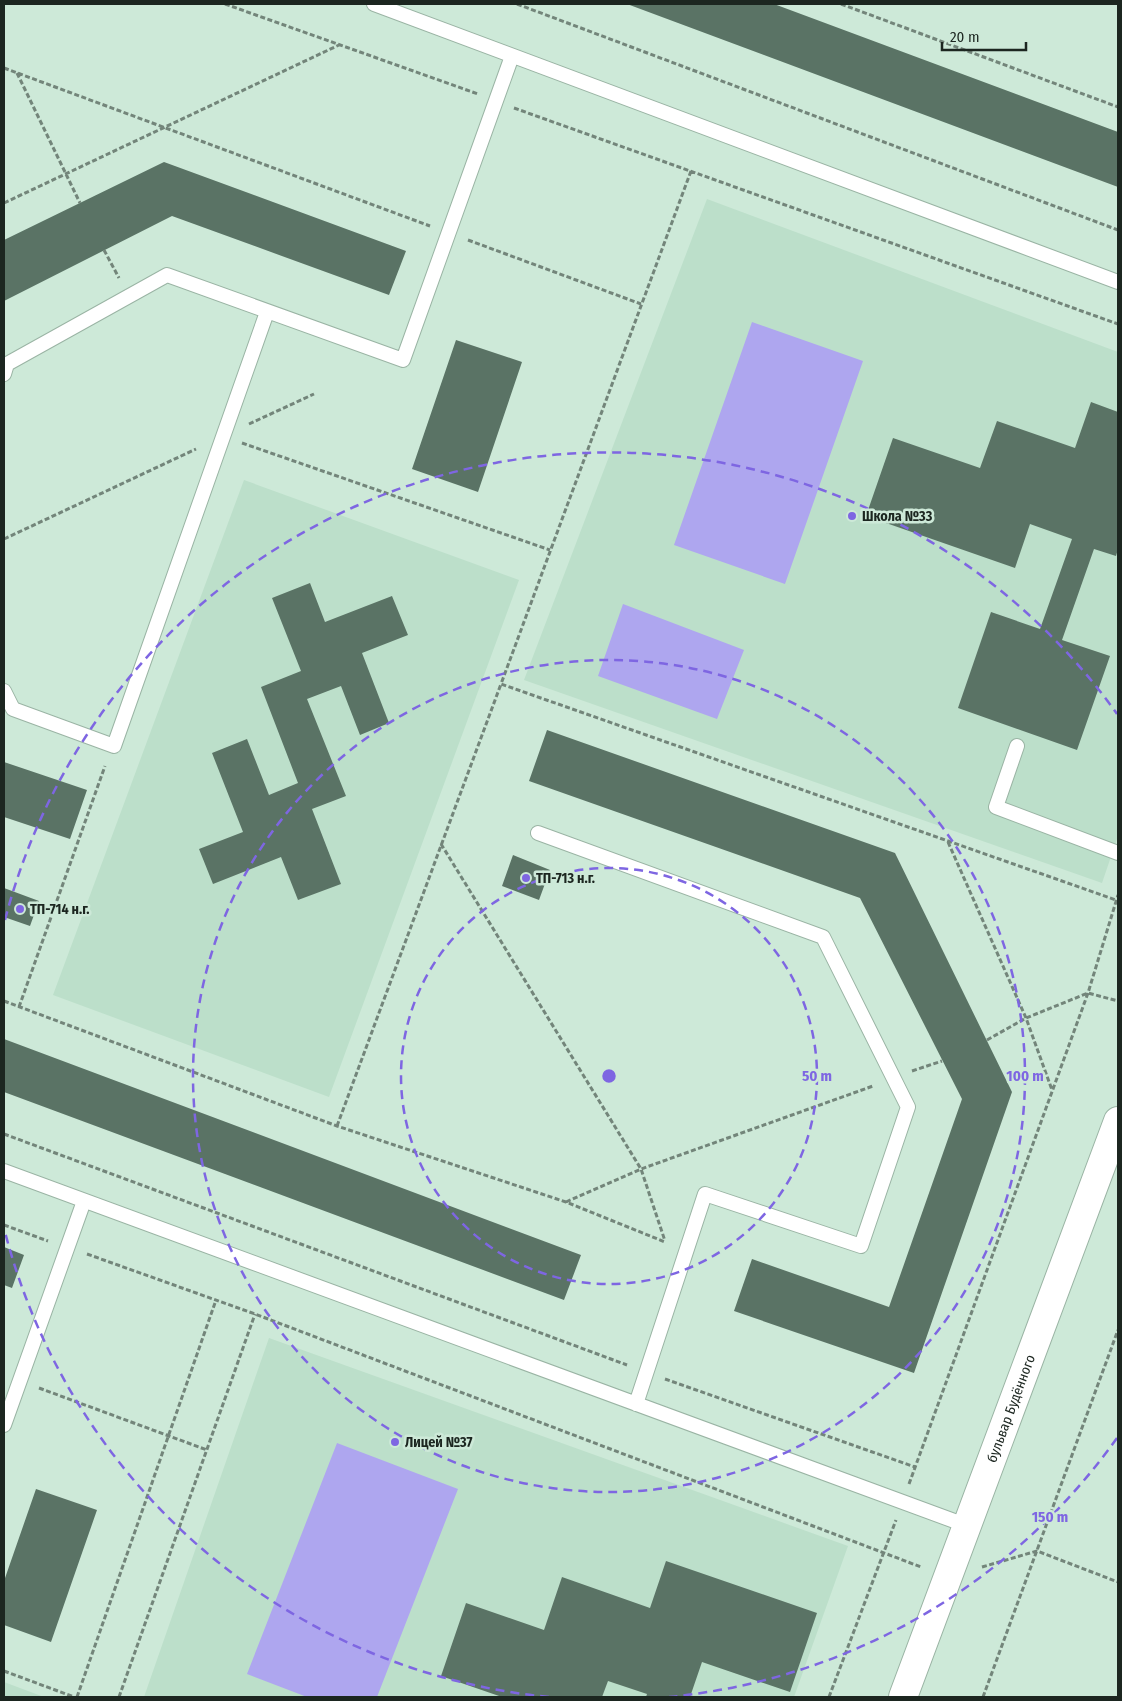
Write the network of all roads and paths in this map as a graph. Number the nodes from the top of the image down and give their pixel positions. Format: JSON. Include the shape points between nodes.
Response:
{"nodes":[{"id":1,"x":225,"y":4,"type":"edge"},
{"id":2,"x":374,"y":4,"type":"edge"},
{"id":3,"x":517,"y":4,"type":"edge"},
{"id":4,"x":842,"y":4,"type":"edge"},
{"id":5,"x":340,"y":45,"type":"junction"},
{"id":6,"x":512,"y":56,"type":"junction"},
{"id":7,"x":4,"y":68,"type":"edge"},
{"id":8,"x":16,"y":73,"type":"junction"},
{"id":9,"x":496,"y":101,"type":"junction"},
{"id":10,"x":1118,"y":107,"type":"edge"},
{"id":11,"x":164,"y":127,"type":"junction"},
{"id":12,"x":691,"y":171,"type":"junction"},
{"id":13,"x":66,"y":174,"type":"junction"},
{"id":14,"x":4,"y":203,"type":"edge"},
{"id":15,"x":80,"y":203,"type":"dead end"},
{"id":16,"x":1118,"y":230,"type":"edge"},
{"id":17,"x":449,"y":233,"type":"junction"},
{"id":18,"x":104,"y":250,"type":"dead end"},
{"id":19,"x":1118,"y":282,"type":"edge"},
{"id":20,"x":122,"y":283,"type":"dead end"},
{"id":21,"x":641,"y":304,"type":"junction"},
{"id":22,"x":267,"y":312,"type":"junction"},
{"id":23,"x":1118,"y":324,"type":"edge"},
{"id":24,"x":4,"y":374,"type":"edge"},
{"id":25,"x":314,"y":394,"type":"dead end"},
{"id":26,"x":223,"y":436,"type":"junction"},
{"id":27,"x":4,"y":539,"type":"edge"},
{"id":28,"x":550,"y":550,"type":"junction"},
{"id":29,"x":501,"y":684,"type":"junction"},
{"id":30,"x":4,"y":691,"type":"edge"},
{"id":31,"x":1017,"y":746,"type":"dead end"},
{"id":32,"x":106,"y":765,"type":"dead end"},
{"id":33,"x":538,"y":833,"type":"dead end"},
{"id":34,"x":948,"y":842,"type":"junction"},
{"id":35,"x":441,"y":844,"type":"junction"},
{"id":36,"x":1118,"y":853,"type":"edge"},
{"id":37,"x":1118,"y":895,"type":"edge"},
{"id":38,"x":1116,"y":900,"type":"junction"},
{"id":39,"x":1088,"y":993,"type":"junction"},
{"id":40,"x":4,"y":1001,"type":"edge"},
{"id":41,"x":1118,"y":1001,"type":"edge"},
{"id":42,"x":20,"y":1006,"type":"junction"},
{"id":43,"x":1026,"y":1018,"type":"junction"},
{"id":44,"x":987,"y":1040,"type":"dead end"},
{"id":45,"x":942,"y":1061,"type":"dead end"},
{"id":46,"x":893,"y":1078,"type":"junction"},
{"id":47,"x":1052,"y":1091,"type":"junction"},
{"id":48,"x":1118,"y":1121,"type":"edge"},
{"id":49,"x":337,"y":1126,"type":"junction"},
{"id":50,"x":4,"y":1134,"type":"edge"},
{"id":51,"x":641,"y":1169,"type":"junction"},
{"id":52,"x":4,"y":1171,"type":"edge"},
{"id":53,"x":84,"y":1200,"type":"junction"},
{"id":54,"x":566,"y":1202,"type":"junction"},
{"id":55,"x":4,"y":1225,"type":"edge"},
{"id":56,"x":67,"y":1248,"type":"junction"},
{"id":57,"x":216,"y":1300,"type":"junction"},
{"id":58,"x":255,"y":1314,"type":"junction"},
{"id":59,"x":1118,"y":1330,"type":"edge"},
{"id":60,"x":646,"y":1373,"type":"junction"},
{"id":61,"x":20,"y":1380,"type":"junction"},
{"id":62,"x":636,"y":1404,"type":"junction"},
{"id":63,"x":4,"y":1425,"type":"edge"},
{"id":64,"x":169,"y":1435,"type":"junction"},
{"id":65,"x":207,"y":1450,"type":"junction"},
{"id":66,"x":915,"y":1468,"type":"junction"},
{"id":67,"x":903,"y":1501,"type":"junction"},
{"id":68,"x":968,"y":1526,"type":"junction"},
{"id":69,"x":1037,"y":1551,"type":"junction"},
{"id":70,"x":882,"y":1554,"type":"junction"},
{"id":71,"x":948,"y":1576,"type":"junction"},
{"id":72,"x":1118,"y":1582,"type":"edge"},
{"id":73,"x":4,"y":1670,"type":"edge"},
{"id":74,"x":76,"y":1697,"type":"edge"},
{"id":75,"x":119,"y":1697,"type":"edge"},
{"id":76,"x":829,"y":1697,"type":"edge"},
{"id":77,"x":903,"y":1697,"type":"edge"},
{"id":78,"x":983,"y":1697,"type":"edge"}],
"edges":[{"from":1,"to":5,"type":"path"},
{"from":2,"to":6,"type":"lane"},
{"from":3,"to":16,"type":"path"},
{"from":4,"to":10,"type":"path"},
{"from":5,"to":9,"type":"path"},
{"from":5,"to":11,"type":"path"},
{"from":6,"to":9,"type":"lane"},
{"from":6,"to":19,"type":"lane"},
{"from":7,"to":8,"type":"path"},
{"from":8,"to":11,"type":"path"},
{"from":8,"to":13,"type":"path"},
{"from":9,"to":12,"type":"path"},
{"from":9,"to":17,"type":"lane"},
{"from":11,"to":13,"type":"path"},
{"from":11,"to":17,"type":"path"},
{"from":12,"to":21,"type":"path"},
{"from":12,"to":23,"type":"path"},
{"from":13,"to":14,"type":"path"},
{"from":13,"to":15,"type":"path"},
{"from":17,"to":21,"type":"path"},
{"from":17,"to":22,"type":"lane","via":[[403,360]]},
{"from":18,"to":20,"type":"path"},
{"from":21,"to":28,"type":"path"},
{"from":22,"to":24,"type":"lane","via":[[167,275],[7,364]]},
{"from":22,"to":26,"type":"lane"},
{"from":25,"to":26,"type":"path"},
{"from":26,"to":27,"type":"path"},
{"from":26,"to":28,"type":"path"},
{"from":26,"to":30,"type":"lane","via":[[114,746],[13,710]]},
{"from":28,"to":29,"type":"path"},
{"from":29,"to":34,"type":"path"},
{"from":29,"to":35,"type":"path"},
{"from":31,"to":36,"type":"lane","via":[[996,807]]},
{"from":32,"to":42,"type":"path"},
{"from":33,"to":46,"type":"lane","via":[[823,936]]},
{"from":34,"to":38,"type":"path"},
{"from":34,"to":43,"type":"path"},
{"from":35,"to":49,"type":"path"},
{"from":35,"to":51,"type":"path"},
{"from":37,"to":38,"type":"path"},
{"from":38,"to":39,"type":"path"},
{"from":39,"to":41,"type":"path"},
{"from":39,"to":43,"type":"path"},
{"from":39,"to":47,"type":"path"},
{"from":40,"to":42,"type":"path"},
{"from":42,"to":49,"type":"path"},
{"from":43,"to":44,"type":"path"},
{"from":43,"to":47,"type":"path"},
{"from":45,"to":46,"type":"path"},
{"from":46,"to":51,"type":"path"},
{"from":46,"to":60,"type":"lane","via":[[908,1107],[861,1246],[705,1194]]},
{"from":47,"to":66,"type":"path"},
{"from":48,"to":68,"type":"street","name":"бульвар Будённого"},
{"from":49,"to":54,"type":"path"},
{"from":50,"to":60,"type":"path"},
{"from":51,"to":54,"type":"path"},
{"from":51,"to":54,"type":"path","via":[[665,1242]]},
{"from":52,"to":53,"type":"lane"},
{"from":53,"to":56,"type":"lane"},
{"from":53,"to":62,"type":"lane"},
{"from":55,"to":56,"type":"path"},
{"from":56,"to":57,"type":"path"},
{"from":56,"to":61,"type":"lane"},
{"from":57,"to":58,"type":"path"},
{"from":57,"to":64,"type":"path"},
{"from":58,"to":65,"type":"path"},
{"from":58,"to":70,"type":"path"},
{"from":59,"to":69,"type":"path"},
{"from":60,"to":62,"type":"lane"},
{"from":60,"to":66,"type":"path"},
{"from":61,"to":63,"type":"lane"},
{"from":61,"to":64,"type":"path"},
{"from":62,"to":67,"type":"lane"},
{"from":64,"to":65,"type":"path"},
{"from":64,"to":74,"type":"path"},
{"from":65,"to":75,"type":"path"},
{"from":66,"to":67,"type":"path"},
{"from":67,"to":68,"type":"lane"},
{"from":67,"to":70,"type":"path"},
{"from":68,"to":71,"type":"street","name":"бульвар Будённого"},
{"from":69,"to":71,"type":"path"},
{"from":69,"to":72,"type":"path"},
{"from":69,"to":78,"type":"path"},
{"from":70,"to":71,"type":"path"},
{"from":70,"to":76,"type":"path"},
{"from":71,"to":77,"type":"street","name":"бульвар Будённого"},
{"from":73,"to":74,"type":"path"}]}
